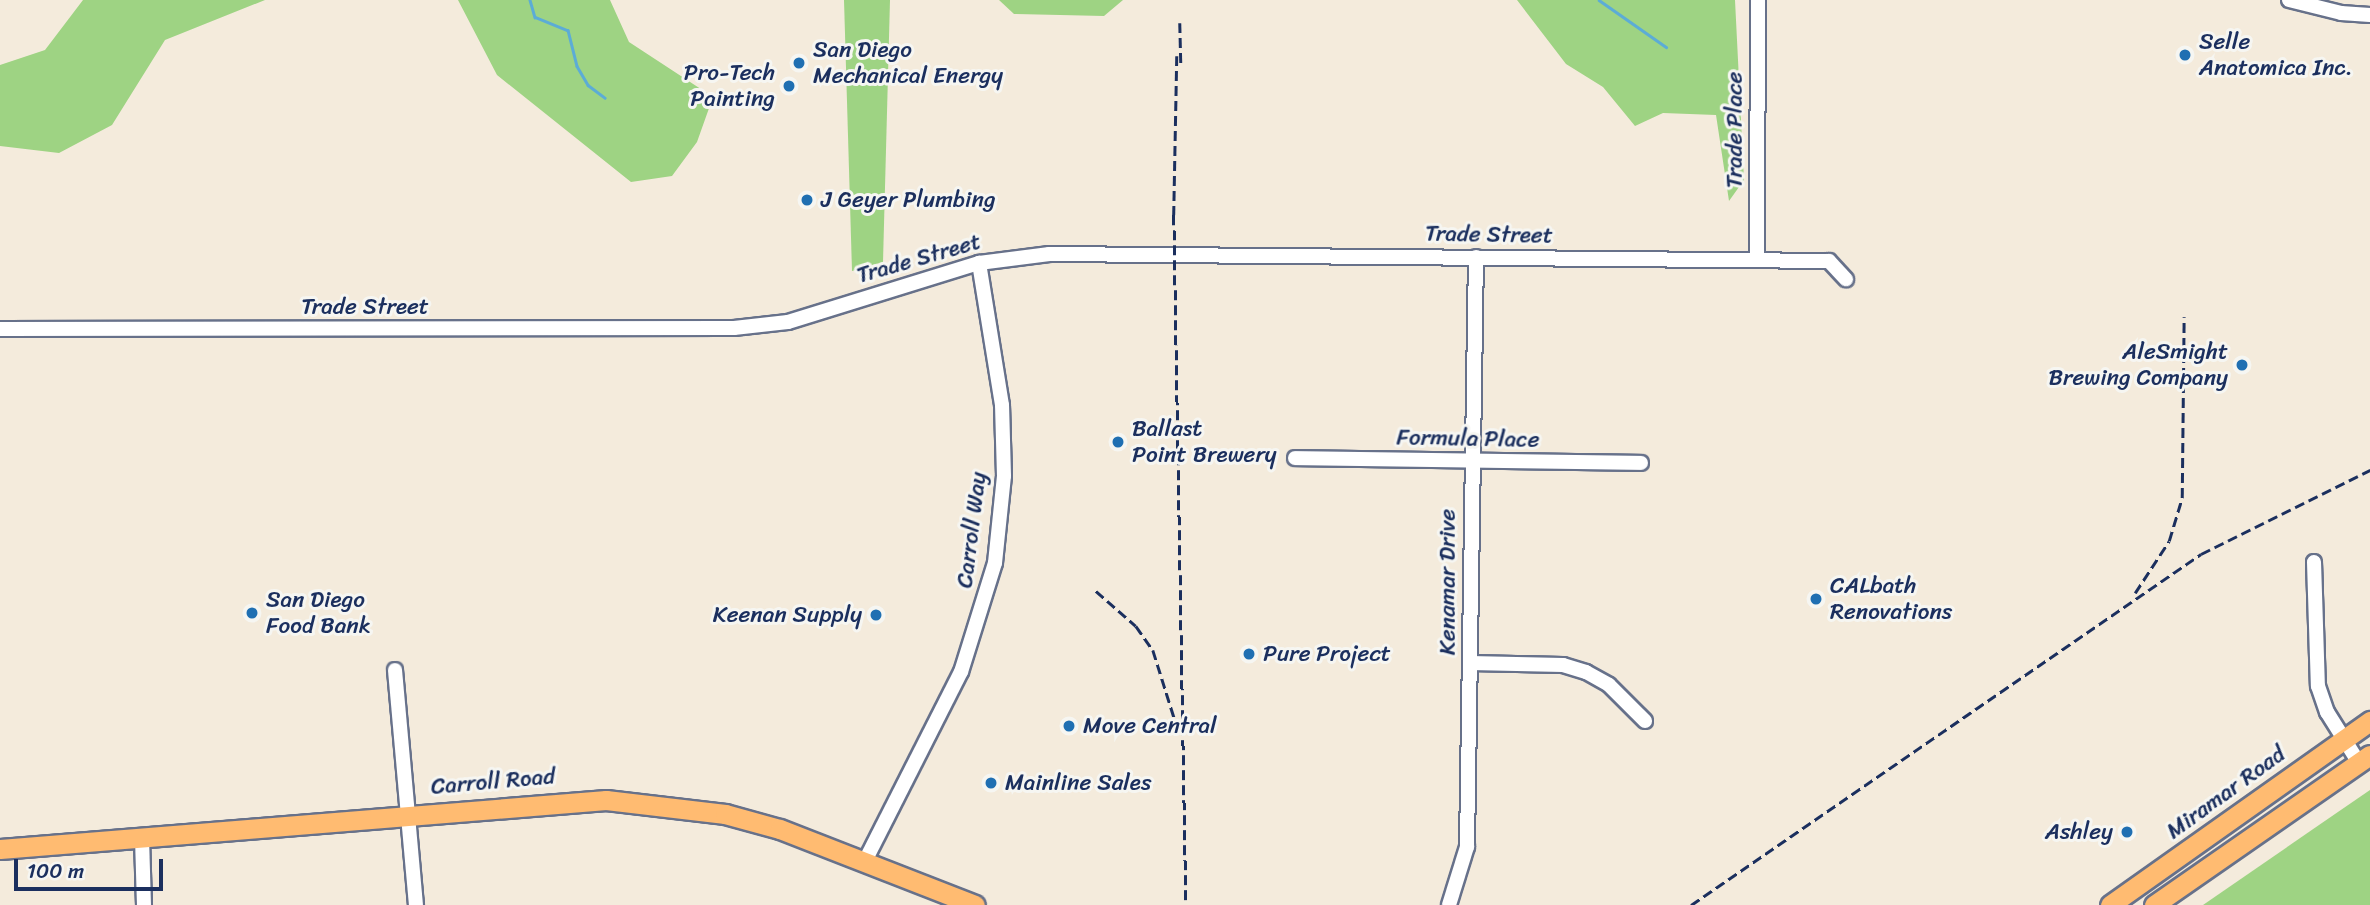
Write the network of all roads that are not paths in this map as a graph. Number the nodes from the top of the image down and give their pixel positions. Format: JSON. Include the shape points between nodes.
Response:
{"nodes":[{"id":1,"x":1758,"y":0,"type":"edge"},
{"id":2,"x":2289,"y":0,"type":"edge"},
{"id":3,"x":2370,"y":15,"type":"edge"},
{"id":4,"x":1476,"y":257,"type":"junction"},
{"id":5,"x":1757,"y":260,"type":"junction"},
{"id":6,"x":979,"y":263,"type":"junction"},
{"id":7,"x":1846,"y":279,"type":"dead end"},
{"id":8,"x":0,"y":329,"type":"edge"},
{"id":9,"x":1295,"y":458,"type":"dead end"},
{"id":10,"x":1472,"y":463,"type":"junction"},
{"id":11,"x":1641,"y":463,"type":"dead end"},
{"id":12,"x":2314,"y":562,"type":"dead end"},
{"id":13,"x":1470,"y":663,"type":"junction"},
{"id":14,"x":395,"y":670,"type":"dead end"},
{"id":15,"x":1645,"y":721,"type":"dead end"},
{"id":16,"x":2370,"y":721,"type":"edge"},
{"id":17,"x":2345,"y":738,"type":"junction"},
{"id":18,"x":2364,"y":759,"type":"edge"},
{"id":19,"x":407,"y":814,"type":"junction"},
{"id":20,"x":142,"y":838,"type":"junction"},
{"id":21,"x":0,"y":849,"type":"edge"},
{"id":22,"x":865,"y":861,"type":"junction"},
{"id":23,"x":144,"y":905,"type":"edge"},
{"id":24,"x":416,"y":905,"type":"edge"},
{"id":25,"x":975,"y":905,"type":"edge"},
{"id":26,"x":1449,"y":905,"type":"edge"},
{"id":27,"x":2110,"y":905,"type":"edge"},
{"id":28,"x":2154,"y":905,"type":"edge"}],
"edges":[{"from":1,"to":5,"type":"street","name":"Trade Place"},
{"from":2,"to":3,"type":"street"},
{"from":4,"to":5,"type":"street","name":"Trade Street"},
{"from":4,"to":6,"type":"street","name":"Trade Street","via":[[1049,254]]},
{"from":4,"to":10,"type":"street","name":"Kenamar Drive"},
{"from":5,"to":7,"type":"street","name":"Trade Street","via":[[1829,261]]},
{"from":6,"to":8,"type":"street","name":"Trade Street","via":[[788,322],[734,328]]},
{"from":6,"to":22,"type":"street","name":"Carroll Way","via":[[1002,405],[1004,476],[995,563],[961,672]]},
{"from":9,"to":10,"type":"street","name":"Formula Place"},
{"from":10,"to":11,"type":"street","name":"Formula Place"},
{"from":10,"to":13,"type":"street","name":"Kenamar Drive"},
{"from":12,"to":17,"type":"street","via":[[2318,686],[2327,712]]},
{"from":13,"to":15,"type":"street","via":[[1563,665],[1586,672],[1609,685]]},
{"from":13,"to":26,"type":"street","name":"Kenamar Drive","via":[[1467,847]]},
{"from":14,"to":19,"type":"street"},
{"from":16,"to":17,"type":"main road","name":"Miramar Road"},
{"from":17,"to":18,"type":"street"},
{"from":17,"to":27,"type":"main road","name":"Miramar Road"},
{"from":18,"to":28,"type":"main road"},
{"from":19,"to":20,"type":"main road","name":"Carroll Road"},
{"from":19,"to":22,"type":"main road","name":"Carroll Road","via":[[566,801],[656,803],[772,827]]},
{"from":19,"to":24,"type":"street"},
{"from":20,"to":21,"type":"main road","name":"Carroll Road"},
{"from":20,"to":23,"type":"street"},
{"from":22,"to":25,"type":"main road","name":"Carroll Road"}]}
